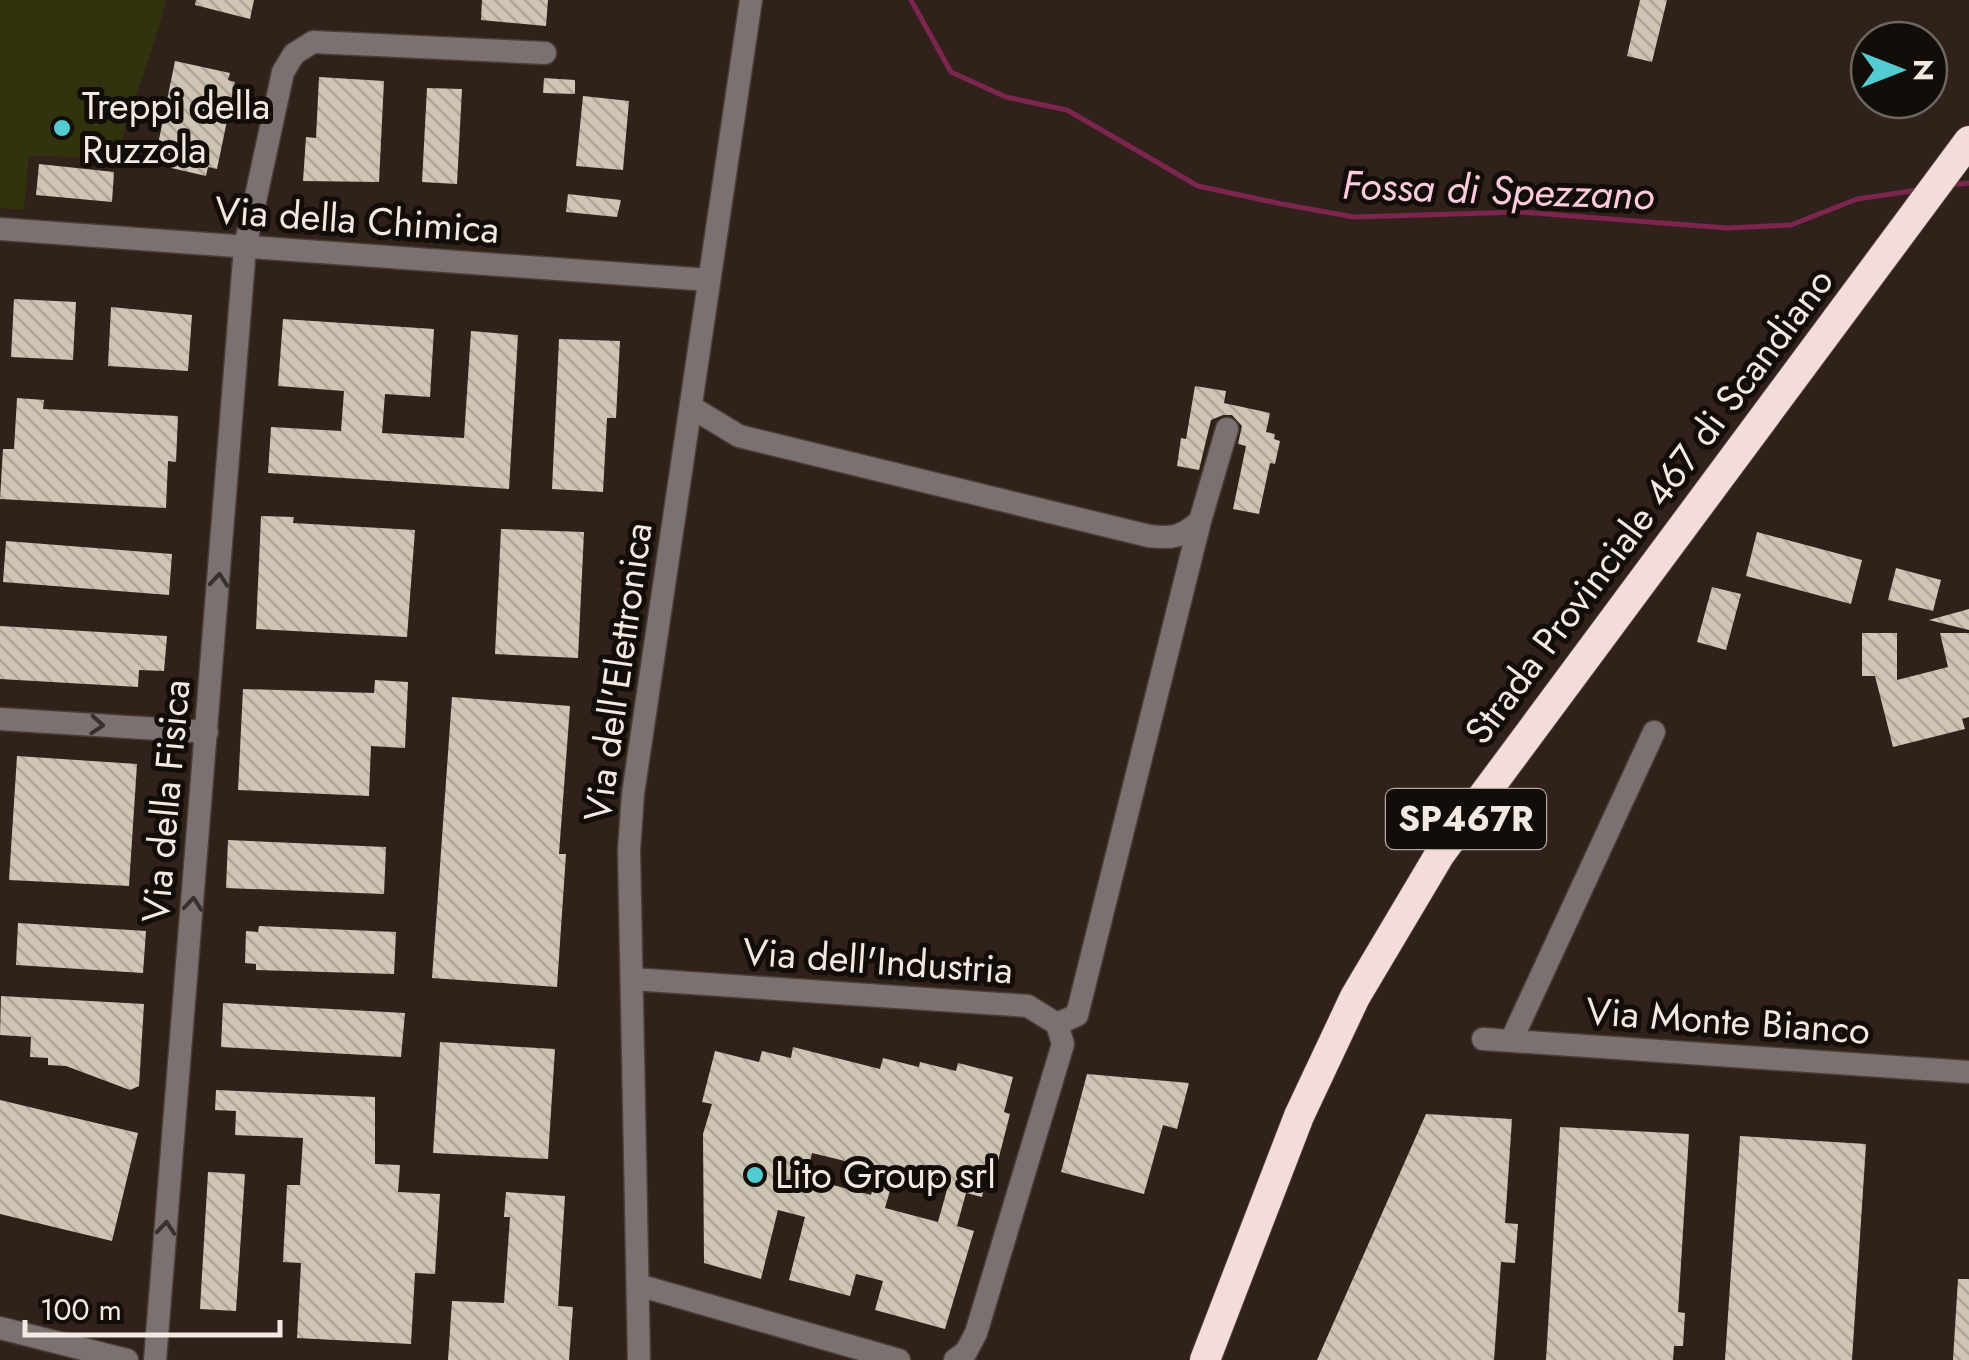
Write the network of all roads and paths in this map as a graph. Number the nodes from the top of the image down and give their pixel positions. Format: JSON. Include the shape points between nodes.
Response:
{"nodes":[{"id":1,"x":751,"y":0,"type":"edge"},
{"id":2,"x":545,"y":53,"type":"dead end"},
{"id":3,"x":1969,"y":141,"type":"edge"},
{"id":4,"x":0,"y":229,"type":"edge"},
{"id":5,"x":245,"y":247,"type":"junction"},
{"id":6,"x":709,"y":280,"type":"junction"},
{"id":7,"x":691,"y":407,"type":"junction"},
{"id":8,"x":1227,"y":429,"type":"dead end"},
{"id":9,"x":1200,"y":521,"type":"junction"},
{"id":10,"x":0,"y":719,"type":"edge"},
{"id":11,"x":207,"y":732,"type":"junction"},
{"id":12,"x":1654,"y":732,"type":"dead end"},
{"id":13,"x":632,"y":978,"type":"junction"},
{"id":14,"x":1057,"y":1024,"type":"junction"},
{"id":15,"x":1483,"y":1039,"type":"dead end"},
{"id":16,"x":1511,"y":1041,"type":"junction"},
{"id":17,"x":1969,"y":1072,"type":"edge"},
{"id":18,"x":638,"y":1285,"type":"junction"},
{"id":19,"x":0,"y":1328,"type":"edge"},
{"id":20,"x":127,"y":1360,"type":"edge"},
{"id":21,"x":155,"y":1360,"type":"edge"},
{"id":22,"x":639,"y":1360,"type":"edge"},
{"id":23,"x":899,"y":1360,"type":"edge"},
{"id":24,"x":956,"y":1360,"type":"edge"},
{"id":25,"x":1205,"y":1360,"type":"edge"}],
"edges":[{"from":1,"to":6,"type":"street","name":"Via dell'Elettronica"},
{"from":2,"to":5,"type":"street","name":"Via della Fisica","via":[[313,42],[294,54],[284,72]]},
{"from":3,"to":25,"type":"highway","name":"Strada Provinciale 467 di Scandiano","number":"SP467R","via":[[1440,854],[1356,997],[1299,1116]]},
{"from":4,"to":5,"type":"street","name":"Via della Chimica"},
{"from":5,"to":6,"type":"street","name":"Via della Chimica"},
{"from":11,"to":5,"type":"street","name":"Via della Fisica","one_way":true},
{"from":6,"to":7,"type":"street","name":"Via dell'Elettronica"},
{"from":7,"to":9,"type":"street","via":[[739,436],[1149,536],[1172,539]]},
{"from":7,"to":13,"type":"street","name":"Via dell'Elettronica","via":[[633,794]]},
{"from":8,"to":9,"type":"street"},
{"from":9,"to":14,"type":"street","via":[[1077,1015]]},
{"from":10,"to":11,"type":"street","one_way":true},
{"from":21,"to":11,"type":"street","name":"Via della Fisica","one_way":true},
{"from":12,"to":16,"type":"street"},
{"from":13,"to":14,"type":"street","name":"Via dell'Industria","via":[[1028,1006]]},
{"from":13,"to":18,"type":"street","name":"Via dell'Elettronica"},
{"from":14,"to":24,"type":"street","name":"Via dell'Industria","via":[[1063,1044],[987,1297],[976,1333]]},
{"from":15,"to":16,"type":"street","name":"Via Monte Bianco"},
{"from":16,"to":17,"type":"street","name":"Via Monte Bianco"},
{"from":18,"to":22,"type":"street","name":"Via dell'Elettronica"},
{"from":18,"to":23,"type":"street"},
{"from":19,"to":20,"type":"street"}]}
